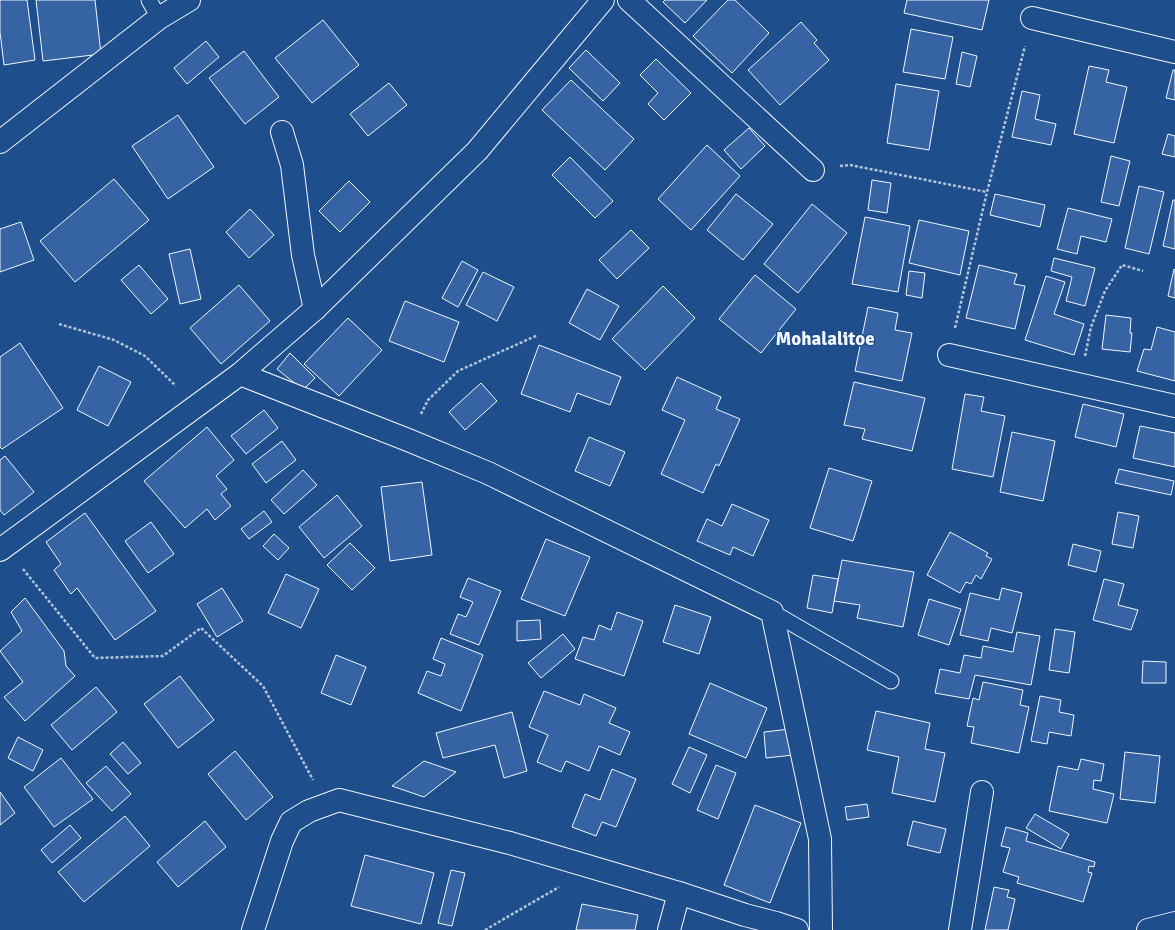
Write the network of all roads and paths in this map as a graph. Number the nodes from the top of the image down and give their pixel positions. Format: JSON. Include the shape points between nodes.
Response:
{"nodes":[{"id":1,"x":189,"y":0,"type":"edge"},
{"id":2,"x":603,"y":0,"type":"edge"},
{"id":3,"x":629,"y":0,"type":"edge"},
{"id":4,"x":154,"y":9,"type":"edge"},
{"id":5,"x":1032,"y":18,"type":"joint"},
{"id":6,"x":1175,"y":52,"type":"edge"},
{"id":7,"x":282,"y":132,"type":"dead end"},
{"id":8,"x":0,"y":142,"type":"edge"},
{"id":9,"x":813,"y":170,"type":"joint"},
{"id":10,"x":987,"y":192,"type":"junction"},
{"id":11,"x":1143,"y":271,"type":"dead end"},
{"id":12,"x":315,"y":309,"type":"junction"},
{"id":13,"x":59,"y":324,"type":"dead end"},
{"id":14,"x":538,"y":335,"type":"dead end"},
{"id":15,"x":949,"y":355,"type":"joint"},
{"id":16,"x":240,"y":374,"type":"junction"},
{"id":17,"x":1085,"y":385,"type":"junction"},
{"id":18,"x":1175,"y":406,"type":"edge"},
{"id":19,"x":192,"y":409,"type":"junction"},
{"id":20,"x":408,"y":440,"type":"junction"},
{"id":21,"x":2,"y":548,"type":"edge"},
{"id":22,"x":772,"y":612,"type":"junction"},
{"id":23,"x":891,"y":681,"type":"dead end"},
{"id":24,"x":982,"y":792,"type":"dead end"},
{"id":25,"x":326,"y":805,"type":"junction"},
{"id":26,"x":594,"y":867,"type":"junction"},
{"id":27,"x":679,"y":892,"type":"junction"},
{"id":28,"x":1175,"y":923,"type":"edge"},
{"id":29,"x":253,"y":930,"type":"edge"},
{"id":30,"x":485,"y":930,"type":"edge"},
{"id":31,"x":669,"y":930,"type":"edge"},
{"id":32,"x":797,"y":930,"type":"edge"},
{"id":33,"x":821,"y":930,"type":"edge"},
{"id":34,"x":960,"y":930,"type":"edge"},
{"id":35,"x":1148,"y":930,"type":"edge"}],
"edges":[{"from":1,"to":4,"type":"street"},
{"from":2,"to":12,"type":"street","via":[[477,151]]},
{"from":3,"to":9,"type":"street"},
{"from":4,"to":8,"type":"street"},
{"from":5,"to":6,"type":"street"},
{"from":5,"to":10,"type":"path"},
{"from":7,"to":12,"type":"street","via":[[292,166],[303,255]]},
{"from":9,"to":10,"type":"path","via":[[850,165]]},
{"from":10,"to":15,"type":"path"},
{"from":11,"to":17,"type":"path","via":[[1122,265],[1105,291],[1091,327],[1085,355]]},
{"from":12,"to":16,"type":"street"},
{"from":13,"to":19,"type":"path","via":[[114,340],[145,356],[175,384]]},
{"from":14,"to":20,"type":"path","via":[[458,371],[428,400]]},
{"from":15,"to":17,"type":"street"},
{"from":16,"to":19,"type":"street"},
{"from":16,"to":20,"type":"street"},
{"from":17,"to":18,"type":"street"},
{"from":19,"to":21,"type":"street"},
{"from":20,"to":22,"type":"street","via":[[488,473]]},
{"from":21,"to":25,"type":"path","via":[[95,658],[163,656],[201,628],[263,686]]},
{"from":22,"to":23,"type":"lane"},
{"from":22,"to":33,"type":"street","via":[[820,839]]},
{"from":24,"to":34,"type":"street"},
{"from":25,"to":26,"type":"street","via":[[339,800]]},
{"from":25,"to":29,"type":"street","via":[[309,811],[292,822],[282,841]]},
{"from":26,"to":27,"type":"street"},
{"from":26,"to":30,"type":"path"},
{"from":27,"to":31,"type":"street"},
{"from":27,"to":32,"type":"street"},
{"from":28,"to":35,"type":"street"}]}
